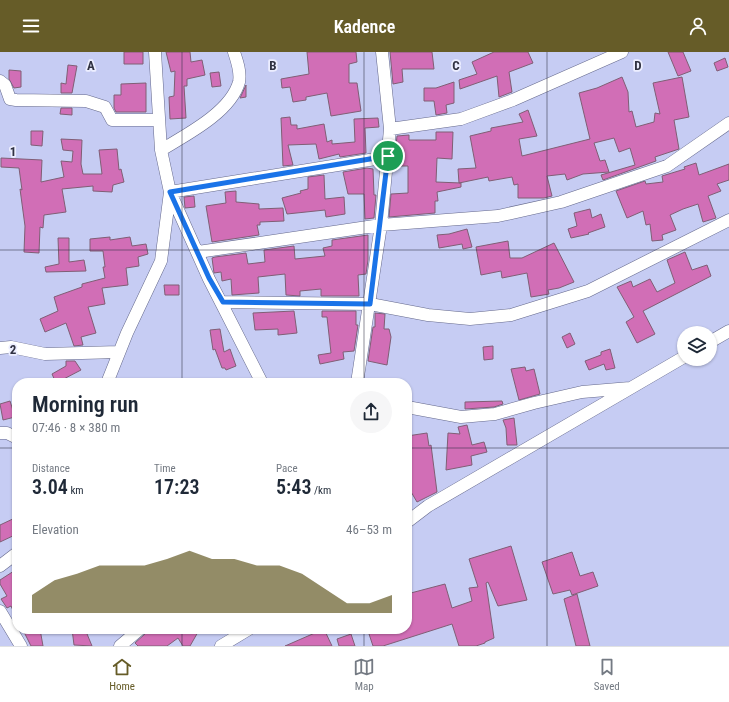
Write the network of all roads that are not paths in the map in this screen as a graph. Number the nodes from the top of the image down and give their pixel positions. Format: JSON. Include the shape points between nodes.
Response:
{"nodes":[{"id":1,"x":155,"y":52,"type":"edge"},
{"id":2,"x":234,"y":52,"type":"edge"},
{"id":3,"x":382,"y":52,"type":"edge"},
{"id":4,"x":622,"y":52,"type":"edge"},
{"id":5,"x":0,"y":81,"type":"edge"},
{"id":6,"x":159,"y":120,"type":"junction"},
{"id":7,"x":729,"y":123,"type":"edge"},
{"id":8,"x":390,"y":129,"type":"junction"},
{"id":9,"x":161,"y":150,"type":"junction"},
{"id":10,"x":388,"y":156,"type":"junction"},
{"id":11,"x":170,"y":192,"type":"junction"},
{"id":12,"x":729,"y":220,"type":"edge"},
{"id":13,"x":381,"y":225,"type":"junction"},
{"id":14,"x":198,"y":252,"type":"junction"},
{"id":15,"x":223,"y":302,"type":"junction"},
{"id":16,"x":370,"y":304,"type":"junction"},
{"id":17,"x":729,"y":331,"type":"edge"},
{"id":18,"x":717,"y":338,"type":"edge"},
{"id":19,"x":0,"y":348,"type":"edge"},
{"id":20,"x":119,"y":352,"type":"junction"},
{"id":21,"x":677,"y":361,"type":"edge"},
{"id":22,"x":109,"y":378,"type":"edge"},
{"id":23,"x":260,"y":378,"type":"edge"},
{"id":24,"x":358,"y":378,"type":"edge"},
{"id":25,"x":632,"y":388,"type":"junction"},
{"id":26,"x":412,"y":408,"type":"edge"},
{"id":27,"x":0,"y":433,"type":"edge"},
{"id":28,"x":12,"y":436,"type":"edge"},
{"id":29,"x":412,"y":518,"type":"edge"},
{"id":30,"x":12,"y":557,"type":"edge"},
{"id":31,"x":0,"y":566,"type":"edge"},
{"id":32,"x":0,"y":611,"type":"edge"},
{"id":33,"x":12,"y":631,"type":"edge"},
{"id":34,"x":14,"y":634,"type":"edge"},
{"id":35,"x":134,"y":634,"type":"edge"},
{"id":36,"x":241,"y":634,"type":"edge"},
{"id":37,"x":21,"y":646,"type":"edge"},
{"id":38,"x":120,"y":646,"type":"edge"},
{"id":39,"x":221,"y":646,"type":"edge"}],
"edges":[{"from":1,"to":6,"type":"street"},
{"from":2,"to":9,"type":"street","via":[[239,66],[239,81],[228,101],[202,125]]},
{"from":3,"to":8,"type":"street"},
{"from":4,"to":8,"type":"street","via":[[513,100],[460,119]]},
{"from":5,"to":6,"type":"street","via":[[5,85],[10,99],[86,101],[104,107],[112,120]]},
{"from":6,"to":9,"type":"street"},
{"from":7,"to":13,"type":"street","via":[[667,166],[561,202],[498,216]]},
{"from":8,"to":10,"type":"street"},
{"from":9,"to":11,"type":"street"},
{"from":10,"to":11,"type":"street"},
{"from":10,"to":13,"type":"street"},
{"from":11,"to":14,"type":"street"},
{"from":11,"to":20,"type":"street","via":[[161,261]]},
{"from":12,"to":16,"type":"street","via":[[588,291],[511,315],[470,319],[428,315]]},
{"from":13,"to":14,"type":"street"},
{"from":13,"to":16,"type":"street"},
{"from":14,"to":15,"type":"street"},
{"from":15,"to":16,"type":"street"},
{"from":15,"to":23,"type":"street"},
{"from":16,"to":24,"type":"street"},
{"from":17,"to":18,"type":"street"},
{"from":19,"to":20,"type":"street","via":[[12,347],[46,354]]},
{"from":20,"to":22,"type":"street"},
{"from":21,"to":25,"type":"street"},
{"from":25,"to":26,"type":"street","via":[[582,392],[495,414],[461,417]]},
{"from":25,"to":29,"type":"street","via":[[428,506]]},
{"from":27,"to":28,"type":"street"},
{"from":30,"to":31,"type":"street"},
{"from":32,"to":33,"type":"street"},
{"from":34,"to":37,"type":"street"},
{"from":35,"to":38,"type":"street"},
{"from":36,"to":39,"type":"street"}]}
